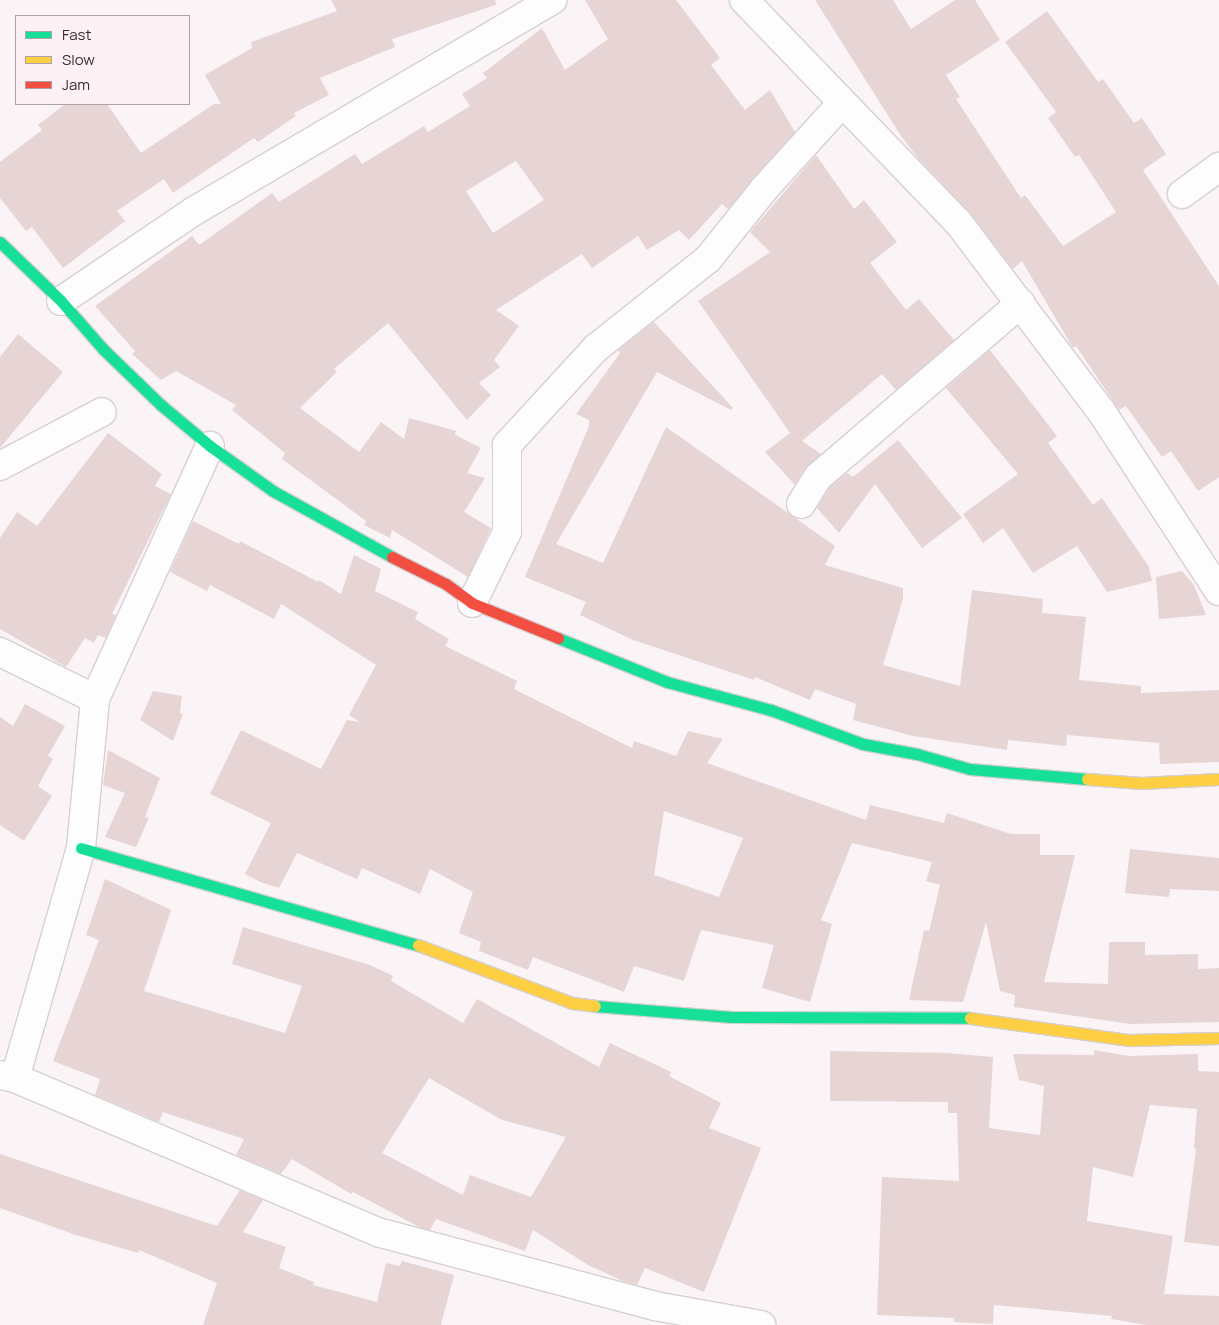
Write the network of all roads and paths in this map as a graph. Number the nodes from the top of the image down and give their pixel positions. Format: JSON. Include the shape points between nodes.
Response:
{"nodes":[{"id":1,"x":552,"y":0,"type":"edge"},
{"id":2,"x":744,"y":0,"type":"edge"},
{"id":3,"x":841,"y":104,"type":"junction"},
{"id":4,"x":1219,"y":166,"type":"edge"},
{"id":5,"x":1182,"y":194,"type":"dead end"},
{"id":6,"x":0,"y":242,"type":"edge"},
{"id":7,"x":61,"y":301,"type":"junction"},
{"id":8,"x":1021,"y":303,"type":"junction"},
{"id":9,"x":102,"y":412,"type":"dead end"},
{"id":10,"x":210,"y":446,"type":"junction"},
{"id":11,"x":0,"y":466,"type":"edge"},
{"id":12,"x":800,"y":504,"type":"dead end"},
{"id":13,"x":1219,"y":591,"type":"edge"},
{"id":14,"x":472,"y":603,"type":"junction"},
{"id":15,"x":0,"y":652,"type":"edge"},
{"id":16,"x":95,"y":698,"type":"junction"},
{"id":17,"x":1219,"y":779,"type":"edge"},
{"id":18,"x":81,"y":848,"type":"junction"},
{"id":19,"x":1219,"y":1038,"type":"edge"},
{"id":20,"x":8,"y":1076,"type":"edge"},
{"id":21,"x":760,"y":1325,"type":"edge"}],
"edges":[{"from":1,"to":7,"type":"street","via":[[194,211]]},
{"from":2,"to":3,"type":"street"},
{"from":3,"to":8,"type":"street","via":[[958,222]]},
{"from":3,"to":14,"type":"street","via":[[764,189],[708,259],[596,348],[507,445],[507,532]]},
{"from":4,"to":5,"type":"street"},
{"from":6,"to":7,"type":"street"},
{"from":7,"to":10,"type":"street","via":[[103,349],[161,405]]},
{"from":8,"to":12,"type":"street","via":[[818,477]]},
{"from":8,"to":13,"type":"street","via":[[1106,419]]},
{"from":9,"to":11,"type":"street"},
{"from":10,"to":14,"type":"street","via":[[273,491],[345,533],[446,584]]},
{"from":10,"to":16,"type":"street"},
{"from":14,"to":17,"type":"street","via":[[667,682],[771,710],[863,744],[917,754],[970,769],[1140,783]]},
{"from":15,"to":16,"type":"street"},
{"from":16,"to":18,"type":"street"},
{"from":18,"to":19,"type":"street","via":[[403,938],[572,1003],[644,1012],[732,1017],[985,1018],[1129,1040]]},
{"from":18,"to":20,"type":"street"},
{"from":20,"to":21,"type":"street","via":[[381,1233],[654,1306]]}]}
